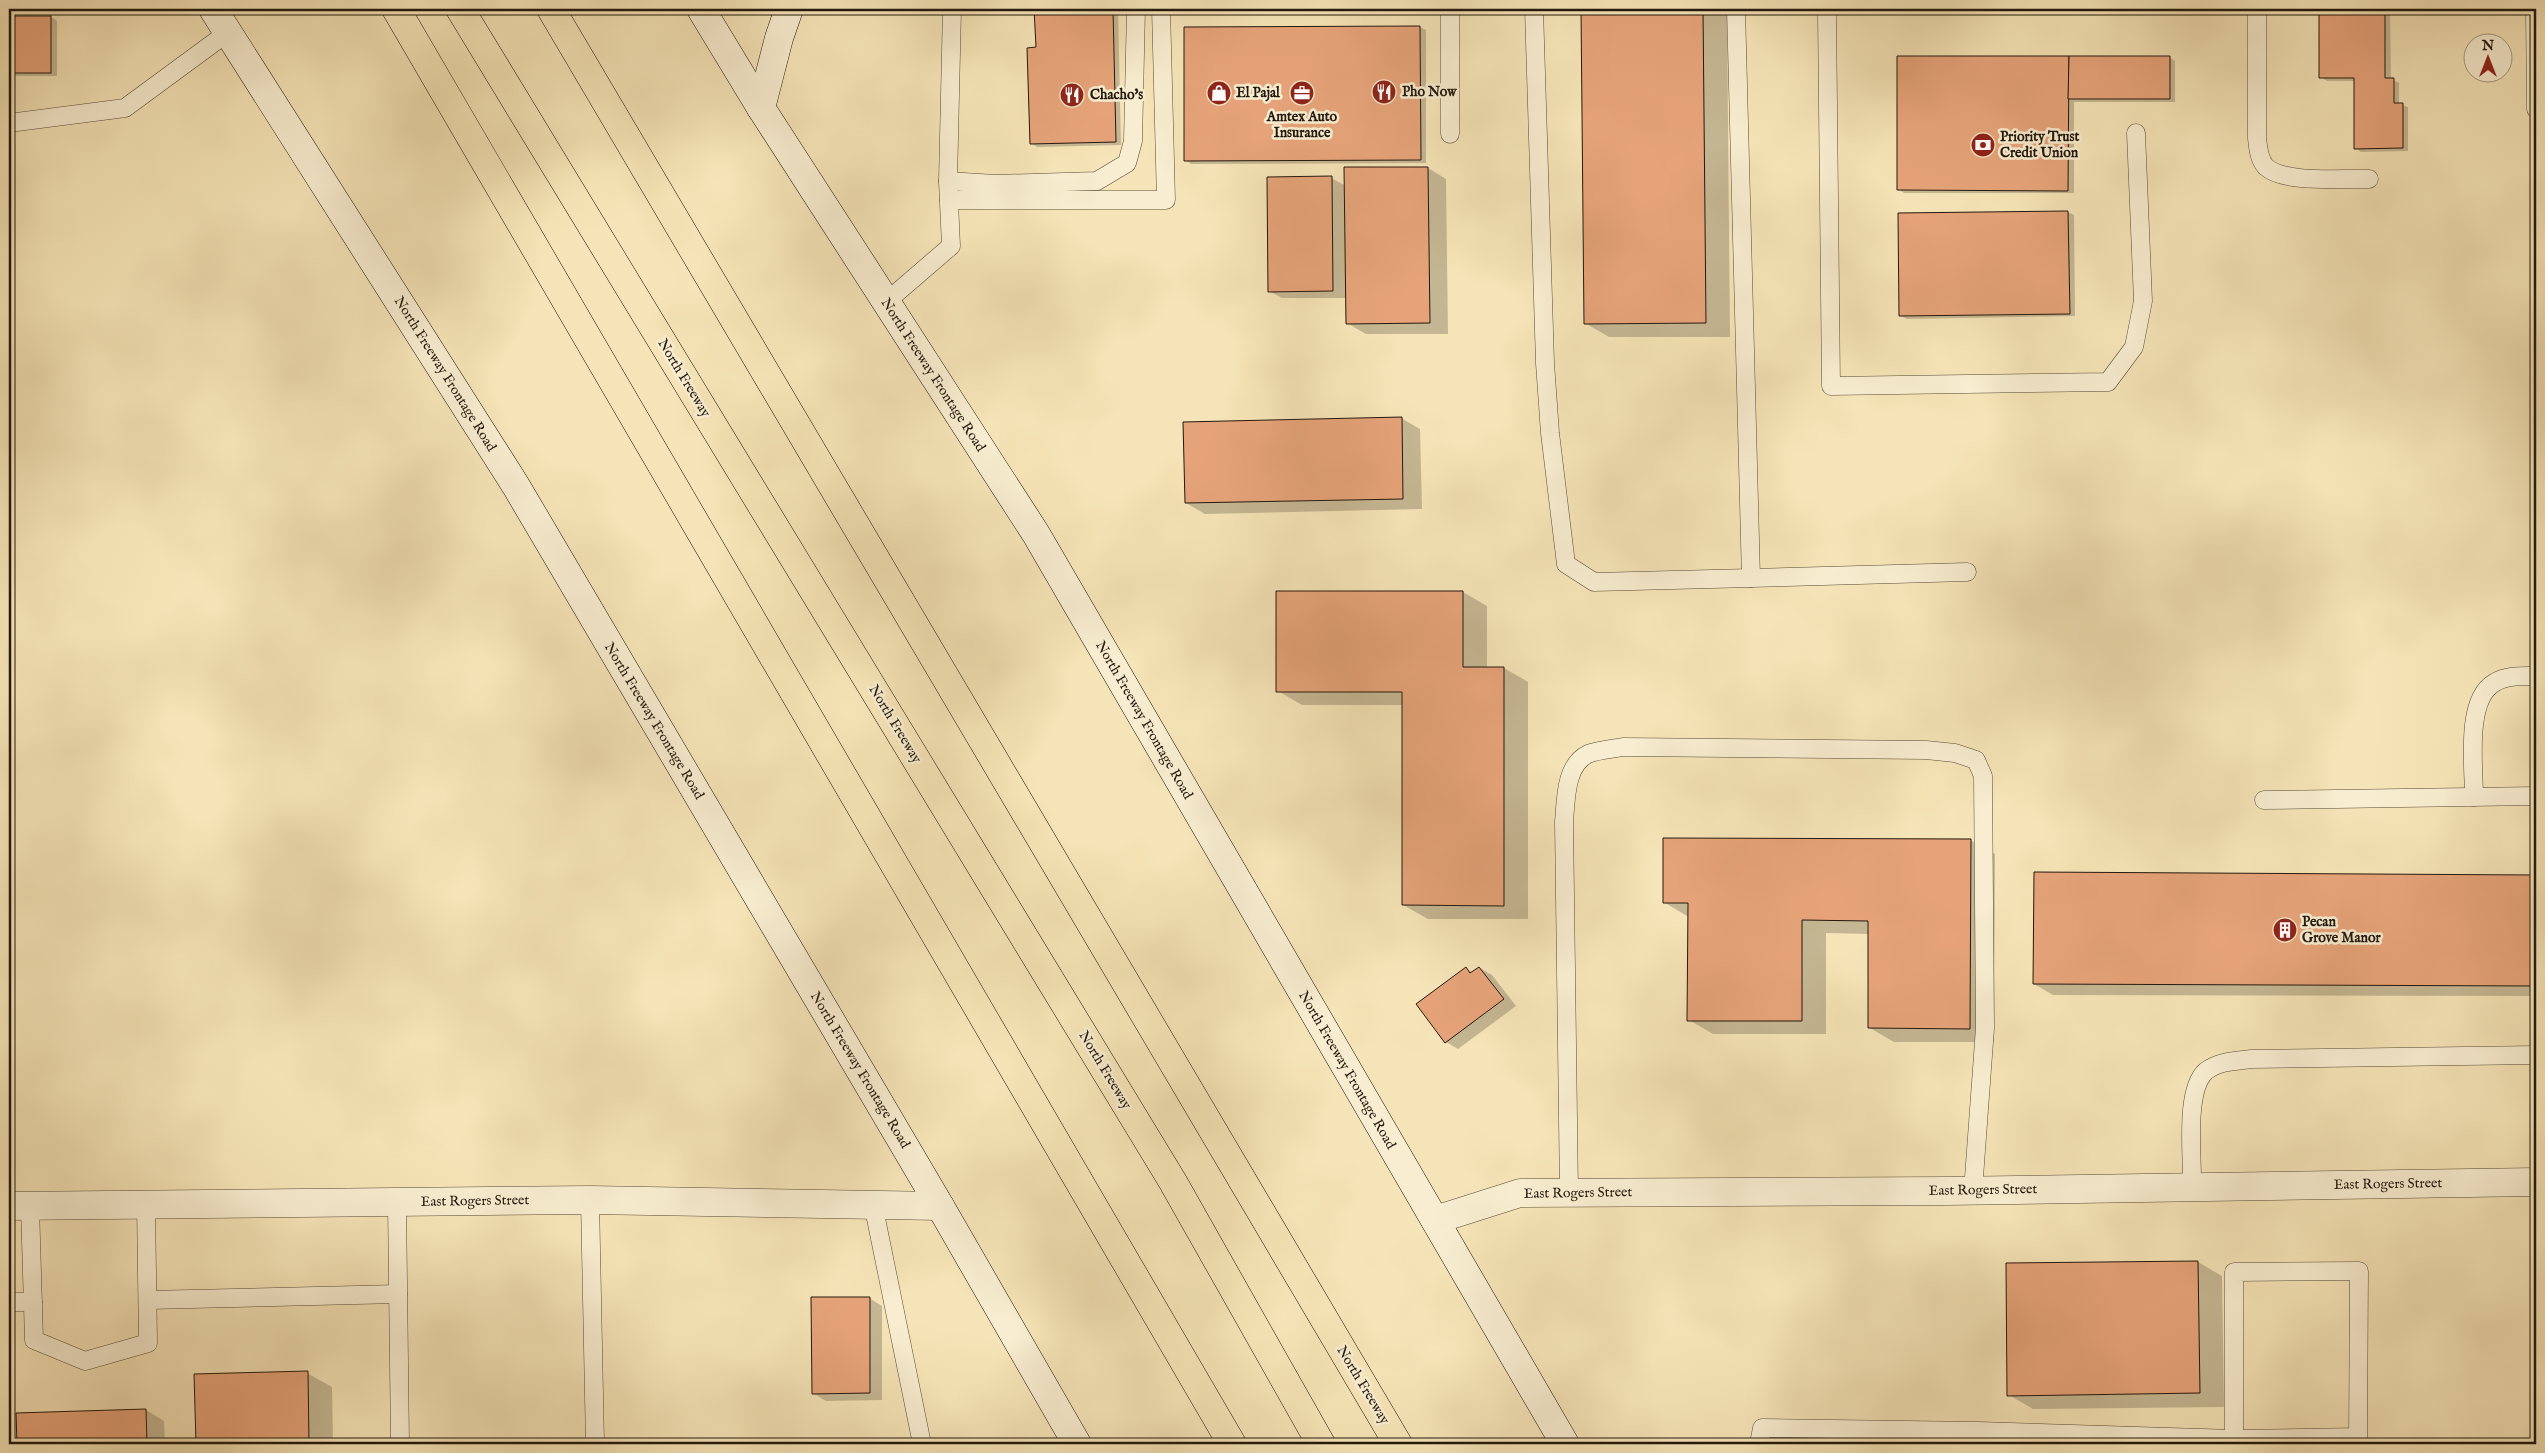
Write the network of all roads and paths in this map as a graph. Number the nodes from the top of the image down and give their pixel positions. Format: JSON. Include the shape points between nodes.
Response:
{"nodes":[{"id":1,"x":212,"y":9,"type":"edge"},
{"id":2,"x":396,"y":9,"type":"edge"},
{"id":3,"x":460,"y":9,"type":"edge"},
{"id":4,"x":550,"y":9,"type":"edge"},
{"id":5,"x":701,"y":9,"type":"edge"},
{"id":6,"x":790,"y":9,"type":"edge"},
{"id":7,"x":952,"y":9,"type":"edge"},
{"id":8,"x":1136,"y":9,"type":"edge"},
{"id":9,"x":1162,"y":9,"type":"edge"},
{"id":10,"x":1450,"y":9,"type":"edge"},
{"id":11,"x":1534,"y":9,"type":"edge"},
{"id":12,"x":1736,"y":9,"type":"edge"},
{"id":13,"x":1829,"y":9,"type":"edge"},
{"id":14,"x":2256,"y":9,"type":"edge"},
{"id":15,"x":2535,"y":9,"type":"edge"},
{"id":16,"x":227,"y":33,"type":"junction"},
{"id":17,"x":761,"y":108,"type":"junction"},
{"id":18,"x":2536,"y":109,"type":"edge"},
{"id":19,"x":9,"y":124,"type":"edge"},
{"id":20,"x":2136,"y":133,"type":"dead end"},
{"id":21,"x":1450,"y":134,"type":"dead end"},
{"id":22,"x":2369,"y":179,"type":"dead end"},
{"id":23,"x":948,"y":181,"type":"junction"},
{"id":24,"x":949,"y":200,"type":"junction"},
{"id":25,"x":886,"y":302,"type":"junction"},
{"id":26,"x":1967,"y":572,"type":"dead end"},
{"id":27,"x":1751,"y":578,"type":"junction"},
{"id":28,"x":2536,"y":676,"type":"edge"},
{"id":29,"x":2536,"y":796,"type":"edge"},
{"id":30,"x":2474,"y":797,"type":"junction"},
{"id":31,"x":2264,"y":800,"type":"dead end"},
{"id":32,"x":2536,"y":1054,"type":"edge"},
{"id":33,"x":2536,"y":1182,"type":"edge"},
{"id":34,"x":2192,"y":1187,"type":"junction"},
{"id":35,"x":1973,"y":1191,"type":"junction"},
{"id":36,"x":1569,"y":1193,"type":"junction"},
{"id":37,"x":590,"y":1200,"type":"junction"},
{"id":38,"x":397,"y":1202,"type":"junction"},
{"id":39,"x":146,"y":1204,"type":"junction"},
{"id":40,"x":873,"y":1204,"type":"junction"},
{"id":41,"x":20,"y":1206,"type":"edge"},
{"id":42,"x":940,"y":1206,"type":"junction"},
{"id":43,"x":1434,"y":1220,"type":"junction"},
{"id":44,"x":398,"y":1294,"type":"junction"},
{"id":45,"x":148,"y":1300,"type":"junction"},
{"id":46,"x":9,"y":1302,"type":"edge"},
{"id":47,"x":33,"y":1302,"type":"junction"},
{"id":48,"x":2358,"y":1440,"type":"edge"},
{"id":49,"x":2234,"y":1442,"type":"edge"},
{"id":50,"x":400,"y":1444,"type":"edge"},
{"id":51,"x":595,"y":1444,"type":"edge"},
{"id":52,"x":922,"y":1444,"type":"edge"},
{"id":53,"x":1077,"y":1444,"type":"edge"},
{"id":54,"x":1232,"y":1444,"type":"edge"},
{"id":55,"x":1321,"y":1444,"type":"edge"},
{"id":56,"x":1398,"y":1444,"type":"edge"},
{"id":57,"x":1565,"y":1444,"type":"edge"},
{"id":58,"x":1759,"y":1444,"type":"edge"}],
"edges":[{"from":1,"to":16,"type":"main road","name":"North Freeway Frontage Road"},
{"from":2,"to":54,"type":"highway"},
{"from":3,"to":55,"type":"highway","name":"North Freeway","via":[[1173,1182]]},
{"from":4,"to":56,"type":"highway","name":"North Freeway"},
{"from":5,"to":17,"type":"main road","name":"North Freeway Frontage Road"},
{"from":6,"to":17,"type":"main road","via":[[778,38]]},
{"from":7,"to":23,"type":"lane"},
{"from":8,"to":23,"type":"lane","via":[[1133,141],[1127,163],[1097,181],[995,184]]},
{"from":9,"to":24,"type":"lane","via":[[1166,200]]},
{"from":10,"to":21,"type":"lane"},
{"from":11,"to":27,"type":"lane","via":[[1545,362],[1566,564],[1594,582]]},
{"from":12,"to":27,"type":"lane"},
{"from":13,"to":20,"type":"lane","via":[[1831,386],[2108,382],[2134,347],[2143,301]]},
{"from":14,"to":22,"type":"lane","via":[[2256,138],[2266,166],[2279,175]]},
{"from":15,"to":18,"type":"lane"},
{"from":16,"to":19,"type":"lane","via":[[125,108]]},
{"from":16,"to":42,"type":"main road","name":"North Freeway Frontage Road","via":[[516,486]]},
{"from":17,"to":25,"type":"main road","name":"North Freeway Frontage Road"},
{"from":23,"to":24,"type":"lane"},
{"from":24,"to":25,"type":"lane","via":[[951,246]]},
{"from":25,"to":43,"type":"main road","name":"North Freeway Frontage Road","via":[[1036,534]]},
{"from":26,"to":27,"type":"lane"},
{"from":28,"to":30,"type":"lane","via":[[2516,676],[2494,683],[2479,700],[2474,723]]},
{"from":29,"to":30,"type":"lane"},
{"from":30,"to":31,"type":"lane"},
{"from":32,"to":34,"type":"lane","via":[[2250,1059],[2221,1063],[2206,1071],[2193,1096]]},
{"from":33,"to":34,"type":"main road","name":"East Rogers Street"},
{"from":34,"to":35,"type":"main road","name":"East Rogers Street"},
{"from":35,"to":36,"type":"main road","name":"East Rogers Street"},
{"from":35,"to":36,"type":"lane","via":[[1984,1028],[1983,776],[1976,760],[1955,753],[1926,750],[1623,747],[1587,754],[1572,769],[1566,794]]},
{"from":36,"to":43,"type":"main road","name":"East Rogers Street","via":[[1520,1193]]},
{"from":37,"to":38,"type":"main road","name":"East Rogers Street"},
{"from":37,"to":40,"type":"main road","name":"East Rogers Street"},
{"from":37,"to":51,"type":"lane"},
{"from":38,"to":39,"type":"main road","name":"East Rogers Street"},
{"from":38,"to":44,"type":"lane"},
{"from":39,"to":41,"type":"main road","name":"East Rogers Street"},
{"from":39,"to":45,"type":"lane"},
{"from":40,"to":42,"type":"main road","name":"East Rogers Street"},
{"from":40,"to":52,"type":"lane"},
{"from":41,"to":47,"type":"lane"},
{"from":42,"to":53,"type":"main road","name":"North Freeway Frontage Road"},
{"from":43,"to":57,"type":"main road","name":"North Freeway Frontage Road"},
{"from":44,"to":45,"type":"lane"},
{"from":44,"to":50,"type":"lane"},
{"from":45,"to":47,"type":"lane","via":[[148,1342],[85,1361],[34,1340]]},
{"from":46,"to":47,"type":"lane"},
{"from":48,"to":49,"type":"lane"},
{"from":48,"to":49,"type":"lane","via":[[2359,1271],[2234,1272]]},
{"from":49,"to":58,"type":"lane","via":[[1979,1431],[1762,1428]]}]}
